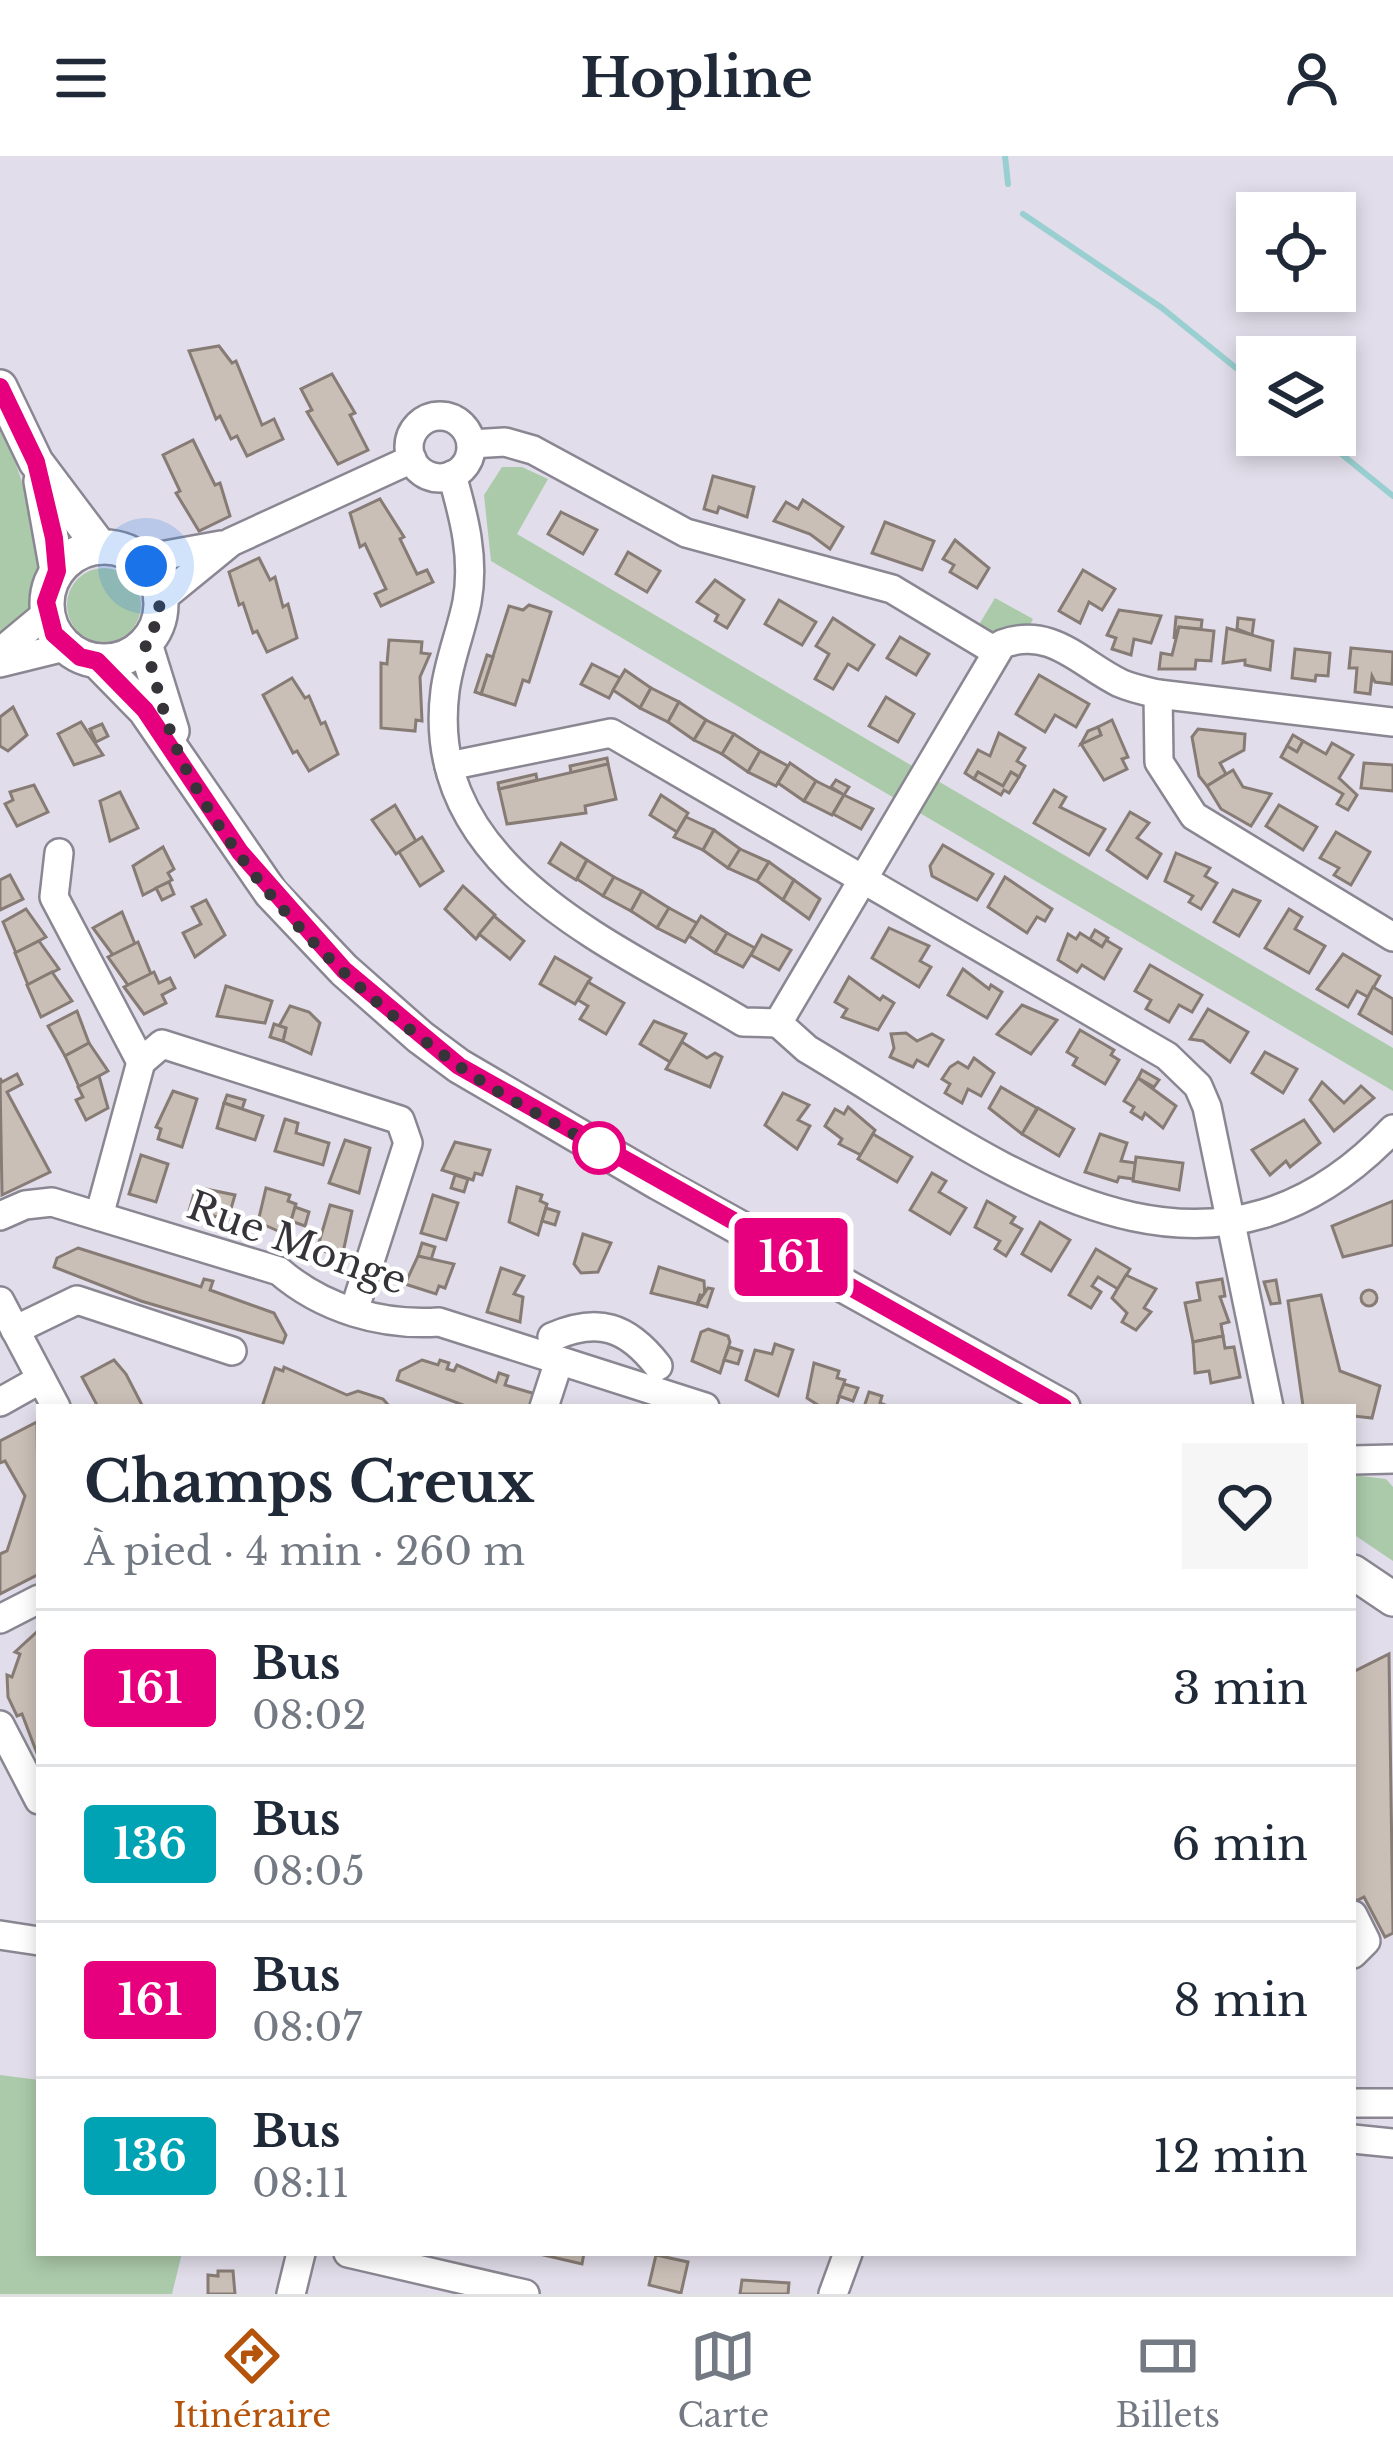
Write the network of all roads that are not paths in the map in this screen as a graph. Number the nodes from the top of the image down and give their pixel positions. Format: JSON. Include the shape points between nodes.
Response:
{"nodes":[{"id":1,"x":0,"y":387,"type":"edge"},
{"id":2,"x":471,"y":444,"type":"junction"},
{"id":3,"x":412,"y":459,"type":"junction"},
{"id":4,"x":36,"y":462,"type":"junction"},
{"id":5,"x":452,"y":476,"type":"junction"},
{"id":6,"x":231,"y":542,"type":"junction"},
{"id":7,"x":100,"y":548,"type":"junction"},
{"id":8,"x":139,"y":560,"type":"junction"},
{"id":9,"x":57,"y":571,"type":"junction"},
{"id":10,"x":160,"y":600,"type":"junction"},
{"id":11,"x":47,"y":613,"type":"junction"},
{"id":12,"x":145,"y":644,"type":"junction"},
{"id":13,"x":65,"y":647,"type":"junction"},
{"id":14,"x":994,"y":650,"type":"junction"},
{"id":15,"x":0,"y":652,"type":"edge"},
{"id":16,"x":97,"y":661,"type":"junction"},
{"id":17,"x":0,"y":663,"type":"edge"},
{"id":18,"x":1158,"y":694,"type":"junction"},
{"id":19,"x":1393,"y":722,"type":"edge"},
{"id":20,"x":185,"y":766,"type":"junction"},
{"id":21,"x":449,"y":766,"type":"junction"},
{"id":22,"x":59,"y":853,"type":"dead end"},
{"id":23,"x":864,"y":878,"type":"junction"},
{"id":24,"x":1393,"y":937,"type":"edge"},
{"id":25,"x":778,"y":1023,"type":"junction"},
{"id":26,"x":141,"y":1062,"type":"junction"},
{"id":27,"x":1393,"y":1129,"type":"edge"},
{"id":28,"x":0,"y":1216,"type":"edge"},
{"id":29,"x":99,"y":1216,"type":"junction"},
{"id":30,"x":1230,"y":1218,"type":"junction"},
{"id":31,"x":0,"y":1301,"type":"edge"},
{"id":32,"x":354,"y":1311,"type":"junction"},
{"id":33,"x":615,"y":1326,"type":"junction"},
{"id":34,"x":15,"y":1330,"type":"junction"},
{"id":35,"x":555,"y":1350,"type":"junction"},
{"id":36,"x":232,"y":1352,"type":"dead end"},
{"id":37,"x":658,"y":1366,"type":"dead end"},
{"id":38,"x":602,"y":1376,"type":"junction"},
{"id":39,"x":41,"y":1379,"type":"junction"},
{"id":40,"x":0,"y":1402,"type":"edge"},
{"id":41,"x":54,"y":1404,"type":"edge"},
{"id":42,"x":545,"y":1404,"type":"edge"},
{"id":43,"x":695,"y":1404,"type":"edge"},
{"id":44,"x":1058,"y":1404,"type":"edge"},
{"id":45,"x":1268,"y":1404,"type":"edge"},
{"id":46,"x":1393,"y":1459,"type":"edge"},
{"id":47,"x":1356,"y":1460,"type":"edge"},
{"id":48,"x":1356,"y":1574,"type":"edge"},
{"id":49,"x":1393,"y":1599,"type":"edge"},
{"id":50,"x":36,"y":1601,"type":"edge"},
{"id":51,"x":0,"y":1619,"type":"edge"},
{"id":52,"x":0,"y":1725,"type":"edge"},
{"id":53,"x":36,"y":1794,"type":"edge"},
{"id":54,"x":0,"y":1917,"type":"edge"},
{"id":55,"x":1356,"y":1921,"type":"edge"},
{"id":56,"x":36,"y":1923,"type":"edge"},
{"id":57,"x":0,"y":1935,"type":"edge"},
{"id":58,"x":36,"y":1941,"type":"edge"},
{"id":59,"x":1356,"y":1951,"type":"edge"},
{"id":60,"x":1356,"y":2103,"type":"edge"},
{"id":61,"x":1393,"y":2103,"type":"edge"},
{"id":62,"x":1356,"y":2139,"type":"edge"},
{"id":63,"x":1393,"y":2143,"type":"edge"},
{"id":64,"x":301,"y":2256,"type":"edge"},
{"id":65,"x":362,"y":2256,"type":"edge"},
{"id":66,"x":847,"y":2256,"type":"edge"},
{"id":67,"x":295,"y":2290,"type":"edge"},
{"id":68,"x":525,"y":2294,"type":"edge"},
{"id":69,"x":833,"y":2294,"type":"edge"}],
"edges":[{"from":1,"to":4,"type":"main road"},
{"from":2,"to":3,"type":"street","via":[[454,419],[435,417],[412,433]]},
{"from":2,"to":5,"type":"street","via":[[468,461]]},
{"from":2,"to":14,"type":"street","via":[[533,450],[686,533],[892,589]]},
{"from":3,"to":5,"type":"street","via":[[427,475]]},
{"from":3,"to":6,"type":"street"},
{"from":4,"to":7,"type":"main road"},
{"from":4,"to":9,"type":"main road"},
{"from":5,"to":21,"type":"street","via":[[470,570],[444,693]]},
{"from":6,"to":8,"type":"street"},
{"from":6,"to":10,"type":"street"},
{"from":7,"to":8,"type":"main road"},
{"from":7,"to":9,"type":"main road"},
{"from":8,"to":10,"type":"main road"},
{"from":9,"to":11,"type":"main road"},
{"from":10,"to":12,"type":"main road"},
{"from":11,"to":13,"type":"main road"},
{"from":11,"to":15,"type":"street"},
{"from":12,"to":16,"type":"main road"},
{"from":12,"to":20,"type":"main road"},
{"from":13,"to":16,"type":"main road"},
{"from":13,"to":17,"type":"street"},
{"from":14,"to":18,"type":"street","via":[[1010,640],[1042,639],[1120,683]]},
{"from":14,"to":23,"type":"street"},
{"from":16,"to":20,"type":"main road"},
{"from":18,"to":19,"type":"street"},
{"from":18,"to":24,"type":"street","via":[[1159,762],[1194,816]]},
{"from":20,"to":44,"type":"main road","via":[[240,852],[305,931],[459,1066]]},
{"from":21,"to":23,"type":"street","via":[[611,733]]},
{"from":21,"to":25,"type":"street","via":[[466,816],[528,892],[743,1022]]},
{"from":22,"to":26,"type":"street","via":[[54,897]]},
{"from":23,"to":25,"type":"street"},
{"from":23,"to":30,"type":"street","via":[[1184,1070],[1208,1107]]},
{"from":25,"to":30,"type":"street","via":[[807,1049],[1064,1199],[1154,1223]]},
{"from":26,"to":29,"type":"street"},
{"from":26,"to":32,"type":"street","via":[[162,1044],[400,1120],[408,1144]]},
{"from":27,"to":30,"type":"street","via":[[1300,1198]]},
{"from":28,"to":29,"type":"street","name":"Rue Monge","via":[[52,1202]]},
{"from":29,"to":32,"type":"street","name":"Rue Monge","via":[[279,1271],[304,1293]]},
{"from":30,"to":45,"type":"street"},
{"from":31,"to":34,"type":"street"},
{"from":32,"to":35,"type":"street","name":"Rue Monge"},
{"from":33,"to":35,"type":"street","via":[[584,1323]]},
{"from":33,"to":37,"type":"street"},
{"from":33,"to":38,"type":"street"},
{"from":34,"to":36,"type":"street","via":[[77,1300]]},
{"from":34,"to":39,"type":"street"},
{"from":35,"to":38,"type":"street","name":"Rue Monge"},
{"from":35,"to":42,"type":"street"},
{"from":38,"to":43,"type":"street","name":"Rue Monge"},
{"from":39,"to":40,"type":"street"},
{"from":39,"to":41,"type":"street"},
{"from":46,"to":47,"type":"street"},
{"from":48,"to":49,"type":"main road"},
{"from":50,"to":51,"type":"street"},
{"from":52,"to":53,"type":"street"},
{"from":54,"to":56,"type":"street"},
{"from":55,"to":59,"type":"street","via":[[1366,1941]]},
{"from":57,"to":58,"type":"street"},
{"from":60,"to":61,"type":"street"},
{"from":62,"to":63,"type":"street"},
{"from":64,"to":67,"type":"street"},
{"from":65,"to":68,"type":"street"},
{"from":66,"to":69,"type":"street"}]}
